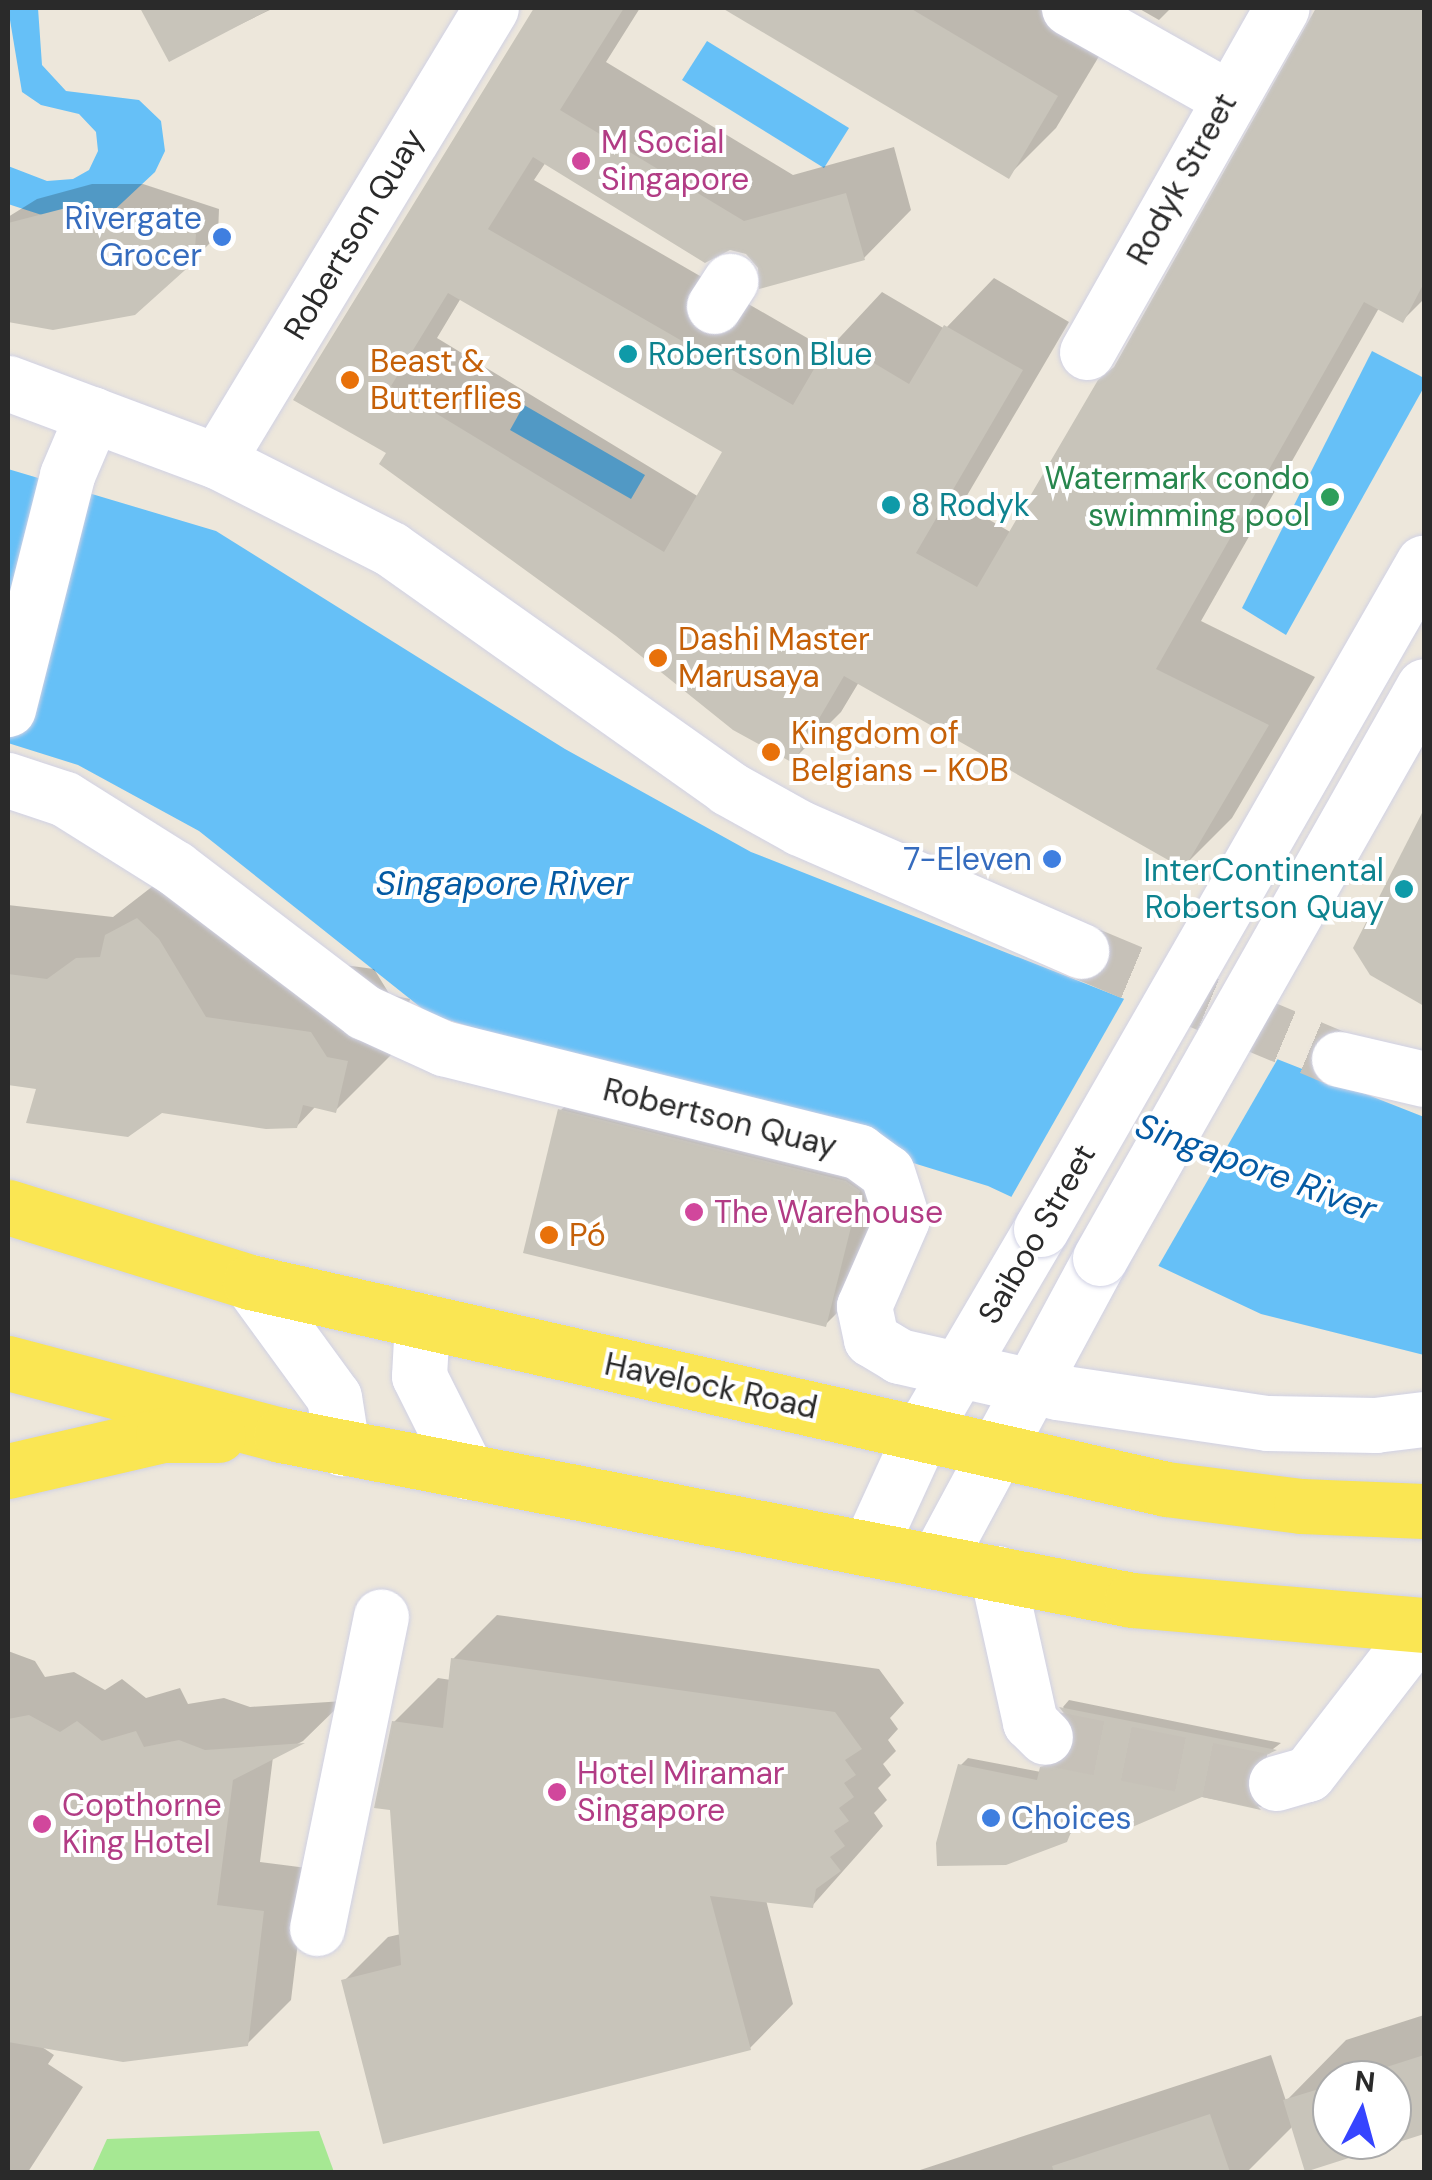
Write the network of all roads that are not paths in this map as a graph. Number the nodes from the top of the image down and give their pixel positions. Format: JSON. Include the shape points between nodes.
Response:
{"nodes":[{"id":1,"x":491,"y":8,"type":"edge"},
{"id":2,"x":1069,"y":8,"type":"edge"},
{"id":3,"x":1282,"y":8,"type":"edge"},
{"id":4,"x":1227,"y":97,"type":"junction"},
{"id":5,"x":1087,"y":352,"type":"dead end"},
{"id":6,"x":8,"y":383,"type":"edge"},
{"id":7,"x":93,"y":414,"type":"junction"},
{"id":8,"x":217,"y":461,"type":"junction"},
{"id":9,"x":1424,"y":562,"type":"edge"},
{"id":10,"x":1424,"y":686,"type":"edge"},
{"id":11,"x":8,"y":709,"type":"edge"},
{"id":12,"x":8,"y":780,"type":"edge"},
{"id":13,"x":1081,"y":951,"type":"tunnel mouth"},
{"id":14,"x":1339,"y":1059,"type":"tunnel mouth"},
{"id":15,"x":1424,"y":1079,"type":"edge"},
{"id":16,"x":8,"y":1207,"type":"edge"},
{"id":17,"x":250,"y":1282,"type":"junction"},
{"id":18,"x":422,"y":1321,"type":"junction"},
{"id":19,"x":8,"y":1363,"type":"edge"},
{"id":20,"x":957,"y":1372,"type":"junction"},
{"id":21,"x":1030,"y":1387,"type":"junction"},
{"id":22,"x":1424,"y":1419,"type":"edge"},
{"id":23,"x":923,"y":1430,"type":"junction"},
{"id":24,"x":281,"y":1435,"type":"junction"},
{"id":25,"x":342,"y":1448,"type":"junction"},
{"id":26,"x":994,"y":1449,"type":"junction"},
{"id":27,"x":8,"y":1471,"type":"edge"},
{"id":28,"x":467,"y":1472,"type":"junction"},
{"id":29,"x":1424,"y":1511,"type":"edge"},
{"id":30,"x":869,"y":1548,"type":"junction"},
{"id":31,"x":937,"y":1562,"type":"junction"},
{"id":32,"x":997,"y":1573,"type":"junction"},
{"id":33,"x":381,"y":1616,"type":"dead end"},
{"id":34,"x":1424,"y":1625,"type":"edge"},
{"id":35,"x":1046,"y":1737,"type":"dead end"},
{"id":36,"x":1276,"y":1784,"type":"tunnel mouth"},
{"id":37,"x":317,"y":1928,"type":"dead end"}],
"edges":[{"from":1,"to":8,"type":"street","name":"Robertson Quay"},
{"from":2,"to":4,"type":"street"},
{"from":3,"to":4,"type":"street","name":"Rodyk Street"},
{"from":4,"to":5,"type":"street","name":"Rodyk Street"},
{"from":6,"to":7,"type":"street"},
{"from":7,"to":8,"type":"street"},
{"from":7,"to":11,"type":"street","via":[[67,474]]},
{"from":8,"to":13,"type":"street","via":[[391,548],[728,788],[806,814]]},
{"from":9,"to":20,"type":"street","name":"Saiboo Street","bridge":true},
{"from":10,"to":21,"type":"street","name":"Saiboo Street","bridge":true},
{"from":12,"to":20,"type":"street","name":"Robertson Quay","via":[[65,800],[174,868],[364,1012],[442,1048],[859,1152],[887,1172],[902,1219],[864,1306],[871,1339],[899,1356]]},
{"from":14,"to":15,"type":"street"},
{"from":16,"to":17,"type":"main road","name":"Havelock Road"},
{"from":17,"to":18,"type":"main road","name":"Havelock Road"},
{"from":17,"to":25,"type":"street","via":[[334,1397]]},
{"from":18,"to":23,"type":"main road","name":"Havelock Road"},
{"from":18,"to":28,"type":"street","via":[[419,1376]]},
{"from":19,"to":24,"type":"main road"},
{"from":20,"to":21,"type":"street","name":"Robertson Quay"},
{"from":20,"to":23,"type":"street","name":"Saiboo Street"},
{"from":21,"to":22,"type":"street","name":"Robertson Quay","via":[[1268,1422],[1375,1425]]},
{"from":21,"to":26,"type":"street","name":"Saiboo Street"},
{"from":23,"to":26,"type":"main road","name":"Havelock Road"},
{"from":23,"to":30,"type":"street","name":"Saiboo Street"},
{"from":24,"to":25,"type":"main road"},
{"from":24,"to":27,"type":"main road","via":[[163,1435]]},
{"from":25,"to":28,"type":"main road"},
{"from":26,"to":29,"type":"main road","name":"Havelock Road","via":[[1166,1489],[1301,1506]]},
{"from":26,"to":31,"type":"street","name":"Saiboo Street"},
{"from":28,"to":30,"type":"main road"},
{"from":30,"to":31,"type":"main road"},
{"from":31,"to":32,"type":"main road"},
{"from":32,"to":34,"type":"main road","via":[[1132,1600]]},
{"from":32,"to":35,"type":"street","via":[[1030,1722]]},
{"from":33,"to":37,"type":"street"},
{"from":34,"to":36,"type":"street","via":[[1308,1774]]}]}
